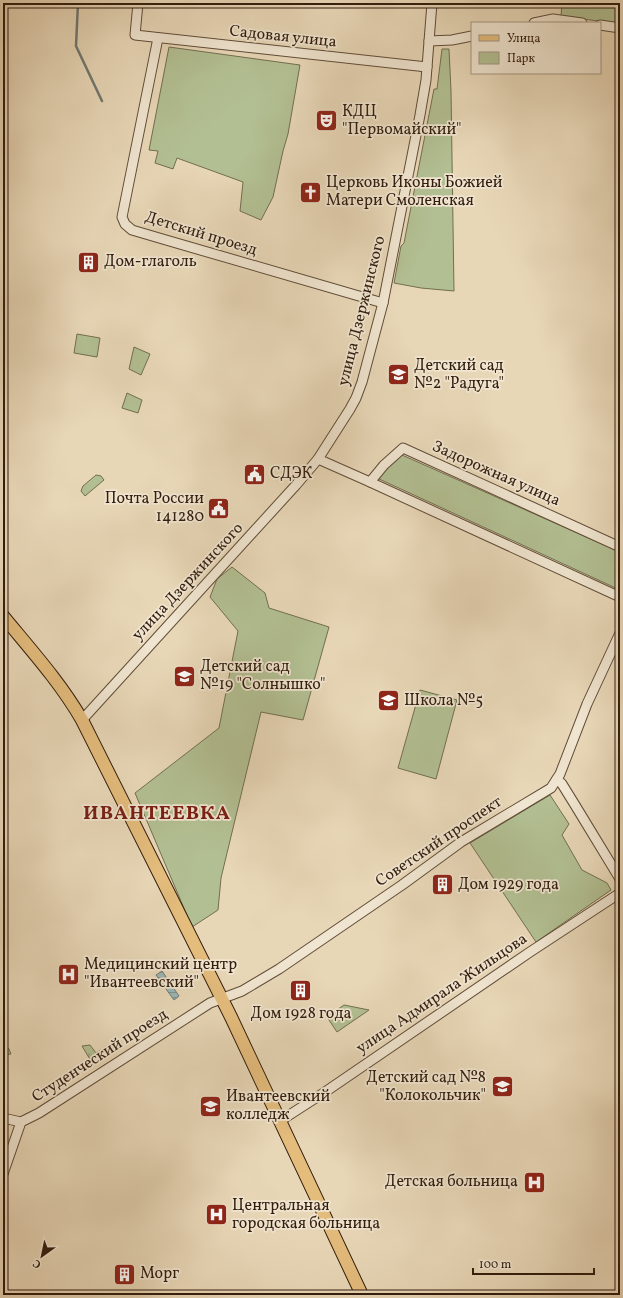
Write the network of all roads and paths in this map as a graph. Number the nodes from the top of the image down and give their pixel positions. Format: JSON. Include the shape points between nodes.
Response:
{"nodes":[{"id":1,"x":138,"y":3,"type":"edge"},
{"id":2,"x":432,"y":3,"type":"edge"},
{"id":3,"x":539,"y":22,"type":"edge"},
{"id":4,"x":575,"y":22,"type":"edge"},
{"id":5,"x":601,"y":25,"type":"edge"},
{"id":6,"x":620,"y":28,"type":"edge"},
{"id":7,"x":471,"y":36,"type":"edge"},
{"id":8,"x":158,"y":38,"type":"junction"},
{"id":9,"x":429,"y":41,"type":"junction"},
{"id":10,"x":427,"y":67,"type":"junction"},
{"id":11,"x":383,"y":303,"type":"junction"},
{"id":12,"x":318,"y":459,"type":"junction"},
{"id":13,"x":370,"y":482,"type":"junction"},
{"id":14,"x":620,"y":547,"type":"edge"},
{"id":15,"x":620,"y":597,"type":"edge"},
{"id":16,"x":3,"y":616,"type":"edge"},
{"id":17,"x":620,"y":633,"type":"edge"},
{"id":18,"x":82,"y":720,"type":"junction"},
{"id":19,"x":557,"y":779,"type":"junction"},
{"id":20,"x":620,"y":879,"type":"edge"},
{"id":21,"x":620,"y":893,"type":"edge"},
{"id":22,"x":222,"y":999,"type":"junction"},
{"id":23,"x":3,"y":1118,"type":"edge"},
{"id":24,"x":280,"y":1121,"type":"junction"},
{"id":25,"x":21,"y":1122,"type":"junction"},
{"id":26,"x":3,"y":1174,"type":"edge"},
{"id":27,"x":362,"y":1295,"type":"edge"}],
"edges":[{"from":1,"to":8,"type":"street","name":"Садовая улица","via":[[135,35]]},
{"from":2,"to":9,"type":"street","name":"улица Дзержинского"},
{"from":3,"to":4,"type":"street","via":[[553,19]]},
{"from":5,"to":6,"type":"street"},
{"from":7,"to":9,"type":"street"},
{"from":8,"to":10,"type":"street","name":"Садовая улица"},
{"from":8,"to":11,"type":"street","name":"Детский проезд","via":[[122,217],[125,224],[132,230]]},
{"from":9,"to":10,"type":"street","name":"улица Дзержинского"},
{"from":10,"to":11,"type":"street","name":"улица Дзержинского"},
{"from":11,"to":12,"type":"street","name":"улица Дзержинского","via":[[356,398]]},
{"from":12,"to":13,"type":"street"},
{"from":12,"to":18,"type":"street","name":"улица Дзержинского"},
{"from":13,"to":14,"type":"street","name":"Задорожная улица","via":[[403,448]]},
{"from":13,"to":15,"type":"street"},
{"from":16,"to":18,"type":"main road","via":[[52,674]]},
{"from":17,"to":19,"type":"street","name":"Советский проспект","via":[[587,704]]},
{"from":18,"to":22,"type":"main road"},
{"from":19,"to":20,"type":"street","via":[[576,805]]},
{"from":19,"to":22,"type":"street","name":"Советский проспект","via":[[551,788],[461,842],[291,961],[242,991]]},
{"from":21,"to":24,"type":"street","name":"улица Адмирала Жильцова"},
{"from":22,"to":24,"type":"main road"},
{"from":22,"to":25,"type":"street","name":"Студенческий проезд","via":[[210,1003]]},
{"from":23,"to":25,"type":"street"},
{"from":24,"to":27,"type":"main road"},
{"from":25,"to":26,"type":"street","name":"Студенческий проезд"}]}
